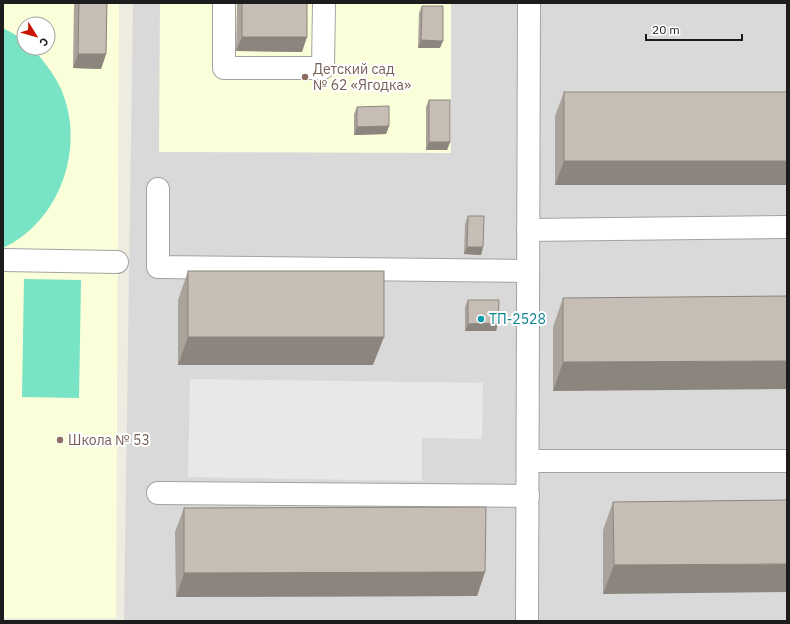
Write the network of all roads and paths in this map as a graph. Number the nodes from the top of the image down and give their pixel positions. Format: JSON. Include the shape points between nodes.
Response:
{"nodes":[{"id":1,"x":224,"y":3,"type":"edge"},
{"id":2,"x":324,"y":3,"type":"edge"},
{"id":3,"x":529,"y":3,"type":"edge"},
{"id":4,"x":158,"y":188,"type":"dead end"},
{"id":5,"x":787,"y":227,"type":"edge"},
{"id":6,"x":528,"y":230,"type":"junction"},
{"id":7,"x":3,"y":260,"type":"edge"},
{"id":8,"x":117,"y":262,"type":"dead end"},
{"id":9,"x":528,"y":271,"type":"junction"},
{"id":10,"x":528,"y":461,"type":"junction"},
{"id":11,"x":787,"y":461,"type":"edge"},
{"id":12,"x":158,"y":493,"type":"dead end"},
{"id":13,"x":528,"y":496,"type":"junction"},
{"id":14,"x":527,"y":621,"type":"edge"}],
"edges":[{"from":1,"to":2,"type":"lane","via":[[224,68],[324,68]]},
{"from":3,"to":6,"type":"lane"},
{"from":4,"to":9,"type":"lane","via":[[158,267]]},
{"from":5,"to":6,"type":"lane"},
{"from":6,"to":9,"type":"lane"},
{"from":7,"to":8,"type":"lane"},
{"from":9,"to":10,"type":"lane"},
{"from":10,"to":11,"type":"lane"},
{"from":10,"to":13,"type":"lane"},
{"from":12,"to":13,"type":"lane"},
{"from":13,"to":14,"type":"lane"}]}
